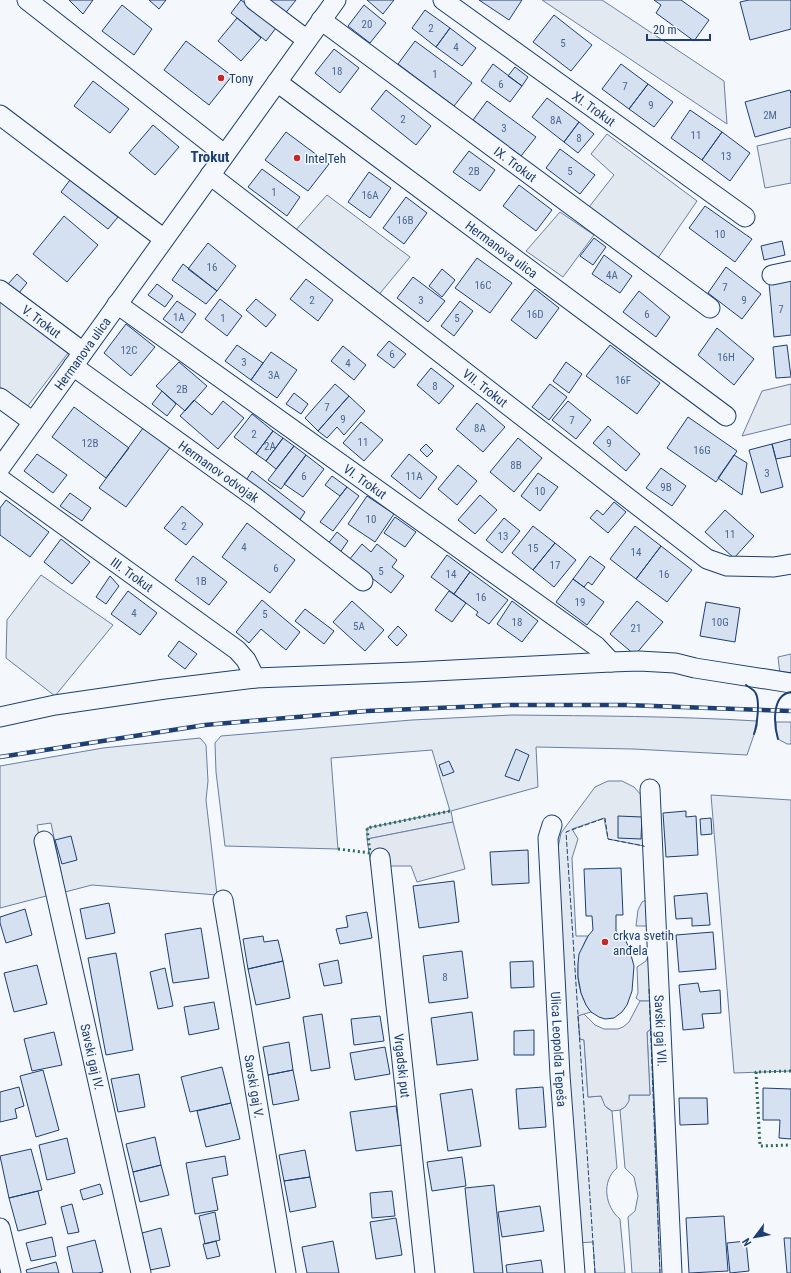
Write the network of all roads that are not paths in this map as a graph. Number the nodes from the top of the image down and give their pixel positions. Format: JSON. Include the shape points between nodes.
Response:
{"nodes":[{"id":1,"x":27,"y":0,"type":"edge"},
{"id":2,"x":254,"y":0,"type":"edge"},
{"id":3,"x":336,"y":0,"type":"edge"},
{"id":4,"x":443,"y":0,"type":"edge"},
{"id":5,"x":321,"y":20,"type":"junction"},
{"id":6,"x":307,"y":40,"type":"junction"},
{"id":7,"x":277,"y":82,"type":"junction"},
{"id":8,"x":0,"y":115,"type":"edge"},
{"id":9,"x":224,"y":154,"type":"junction"},
{"id":10,"x":210,"y":175,"type":"junction"},
{"id":11,"x":745,"y":217,"type":"dead end"},
{"id":12,"x":164,"y":239,"type":"junction"},
{"id":13,"x":791,"y":271,"type":"edge"},
{"id":14,"x":772,"y":275,"type":"dead end"},
{"id":15,"x":0,"y":290,"type":"edge"},
{"id":16,"x":117,"y":304,"type":"junction"},
{"id":17,"x":710,"y":308,"type":"dead end"},
{"id":18,"x":78,"y":359,"type":"junction"},
{"id":19,"x":0,"y":398,"type":"edge"},
{"id":20,"x":726,"y":416,"type":"dead end"},
{"id":21,"x":33,"y":422,"type":"junction"},
{"id":22,"x":0,"y":468,"type":"edge"},
{"id":23,"x":0,"y":479,"type":"edge"},
{"id":24,"x":782,"y":565,"type":"edge"},
{"id":25,"x":363,"y":581,"type":"dead end"},
{"id":26,"x":611,"y":662,"type":"junction"},
{"id":27,"x":255,"y":678,"type":"junction"},
{"id":28,"x":791,"y":683,"type":"edge"},
{"id":29,"x":0,"y":717,"type":"edge"},
{"id":30,"x":650,"y":789,"type":"dead end"},
{"id":31,"x":552,"y":824,"type":"dead end"},
{"id":32,"x":44,"y":841,"type":"dead end"},
{"id":33,"x":380,"y":858,"type":"dead end"},
{"id":34,"x":223,"y":900,"type":"dead end"},
{"id":35,"x":0,"y":1228,"type":"edge"},
{"id":36,"x":11,"y":1273,"type":"edge"},
{"id":37,"x":141,"y":1273,"type":"edge"},
{"id":38,"x":286,"y":1273,"type":"edge"},
{"id":39,"x":425,"y":1273,"type":"edge"},
{"id":40,"x":575,"y":1273,"type":"edge"},
{"id":41,"x":672,"y":1273,"type":"edge"}],
"edges":[{"from":1,"to":9,"type":"street"},
{"from":2,"to":6,"type":"street"},
{"from":3,"to":5,"type":"street","name":"Hermanova ulica"},
{"from":4,"to":11,"type":"street","name":"XI. Trokut"},
{"from":5,"to":6,"type":"street","name":"Hermanova ulica"},
{"from":5,"to":17,"type":"street","name":"IX. Trokut"},
{"from":6,"to":7,"type":"street","name":"Hermanova ulica"},
{"from":7,"to":9,"type":"street","name":"Hermanova ulica"},
{"from":7,"to":20,"type":"street","name":"Hermanova ulica"},
{"from":8,"to":12,"type":"street"},
{"from":9,"to":10,"type":"street","name":"Hermanova ulica"},
{"from":10,"to":12,"type":"street","name":"Hermanova ulica"},
{"from":10,"to":24,"type":"street","name":"VII. Trokut","via":[[707,559],[727,566]]},
{"from":12,"to":16,"type":"street","name":"Hermanova ulica"},
{"from":13,"to":14,"type":"street"},
{"from":15,"to":18,"type":"street","name":"V. Trokut"},
{"from":16,"to":18,"type":"street","name":"Hermanova ulica"},
{"from":16,"to":26,"type":"street","name":"VI. Trokut","via":[[596,646]]},
{"from":18,"to":21,"type":"street","name":"Hermanova ulica"},
{"from":18,"to":25,"type":"street","name":"Hermanov odvojak"},
{"from":19,"to":21,"type":"street"},
{"from":21,"to":22,"type":"street","name":"Hermanova ulica"},
{"from":23,"to":27,"type":"street","name":"III. Trokut","via":[[237,650],[246,660]]},
{"from":26,"to":27,"type":"street"},
{"from":26,"to":28,"type":"street","via":[[675,663]]},
{"from":27,"to":29,"type":"street","via":[[55,705]]},
{"from":30,"to":41,"type":"street","name":"Savski gaj VII."},
{"from":31,"to":40,"type":"street","name":"Ulica Leopolda Tepeša","via":[[548,838],[560,1075]]},
{"from":32,"to":37,"type":"street","name":"Savski gaj IV."},
{"from":33,"to":39,"type":"street","name":"Vrgadski put"},
{"from":34,"to":38,"type":"street","name":"Savski gaj V."},
{"from":35,"to":36,"type":"street"}]}
